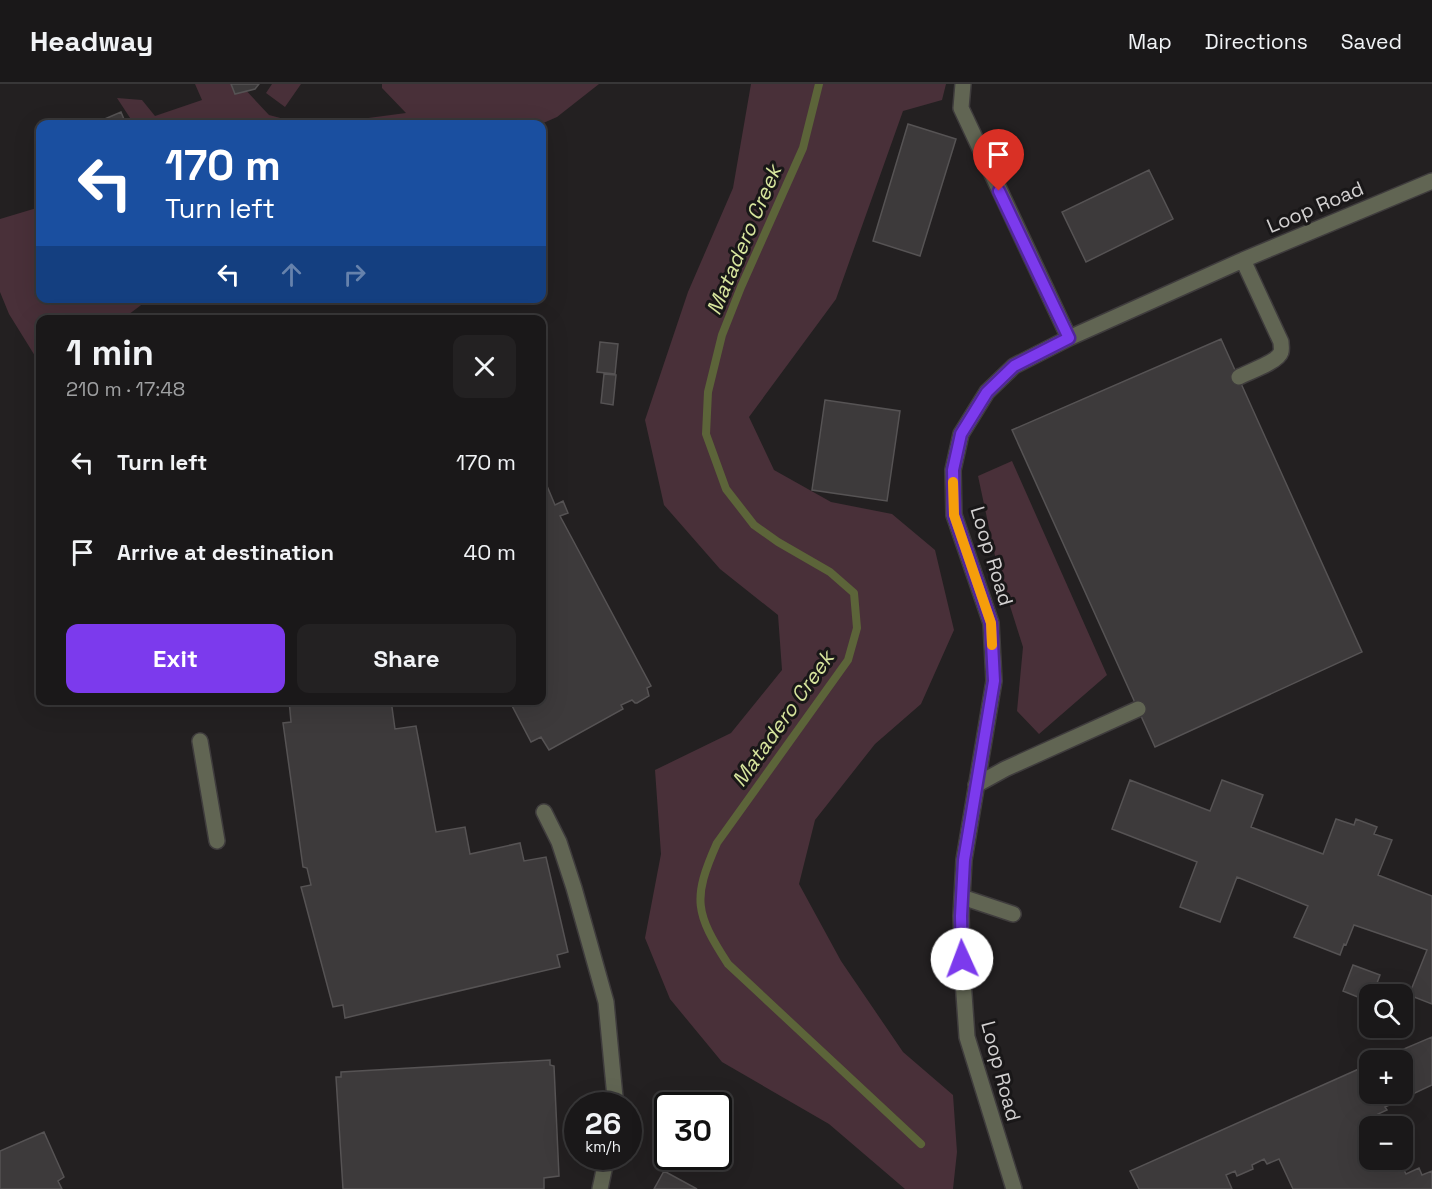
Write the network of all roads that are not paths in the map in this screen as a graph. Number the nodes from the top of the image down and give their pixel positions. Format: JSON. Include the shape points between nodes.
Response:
{"nodes":[{"id":1,"x":963,"y":84,"type":"edge"},
{"id":2,"x":1432,"y":181,"type":"edge"},
{"id":3,"x":1243,"y":260,"type":"junction"},
{"id":4,"x":1069,"y":338,"type":"junction"},
{"id":5,"x":1239,"y":377,"type":"dead end"},
{"id":6,"x":1138,"y":709,"type":"dead end"},
{"id":7,"x":200,"y":741,"type":"dead end"},
{"id":8,"x":976,"y":785,"type":"junction"},
{"id":9,"x":544,"y":812,"type":"dead end"},
{"id":10,"x":217,"y":842,"type":"dead end"},
{"id":11,"x":962,"y":897,"type":"junction"},
{"id":12,"x":1012,"y":914,"type":"dead end"},
{"id":13,"x":615,"y":1092,"type":"edge"},
{"id":14,"x":604,"y":1170,"type":"edge"},
{"id":15,"x":600,"y":1189,"type":"edge"},
{"id":16,"x":1014,"y":1189,"type":"edge"}],
"edges":[{"from":1,"to":4,"type":"street","via":[[961,108]]},
{"from":2,"to":3,"type":"street","name":"Loop Road"},
{"from":3,"to":4,"type":"street","name":"Loop Road"},
{"from":3,"to":5,"type":"street","via":[[1281,342],[1281,354]]},
{"from":4,"to":8,"type":"street","name":"Loop Road","via":[[1014,366],[987,392],[961,434],[953,470],[954,515],[991,623],[994,681]]},
{"from":6,"to":8,"type":"street"},
{"from":7,"to":10,"type":"street"},
{"from":8,"to":11,"type":"street","name":"Loop Road"},
{"from":9,"to":13,"type":"street","via":[[559,842],[606,1002]]},
{"from":11,"to":12,"type":"street"},
{"from":11,"to":16,"type":"street","name":"Loop Road","via":[[967,1037]]},
{"from":14,"to":15,"type":"street"}]}
